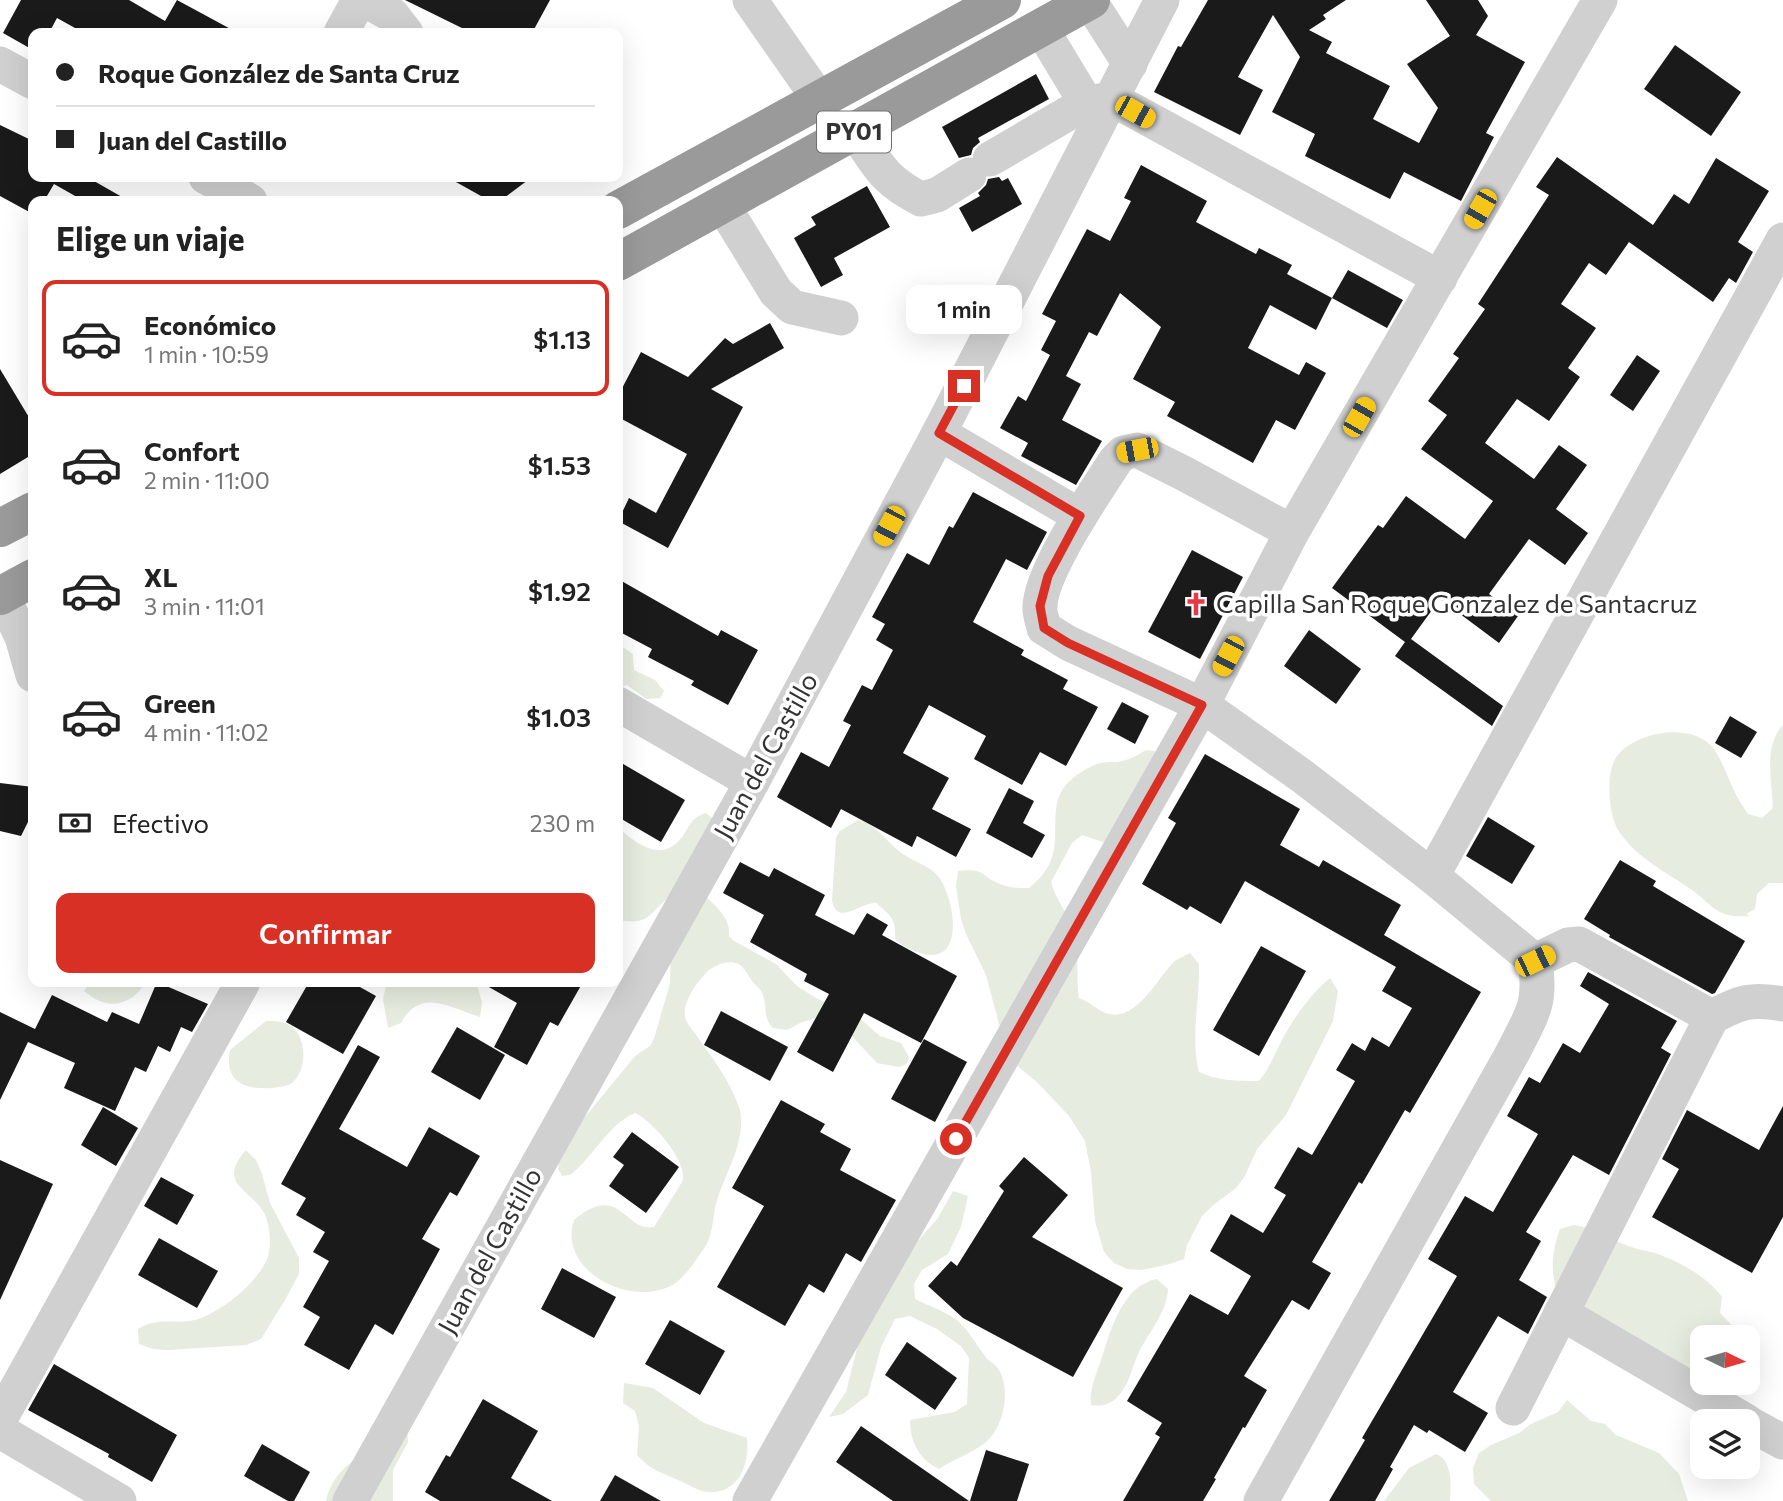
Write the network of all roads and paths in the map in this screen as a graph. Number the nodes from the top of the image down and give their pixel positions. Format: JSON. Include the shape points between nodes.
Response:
{"nodes":[{"id":1,"x":359,"y":0,"type":"edge"},
{"id":2,"x":365,"y":0,"type":"edge"},
{"id":3,"x":750,"y":0,"type":"edge"},
{"id":4,"x":1002,"y":0,"type":"edge"},
{"id":5,"x":1090,"y":0,"type":"edge"},
{"id":6,"x":1162,"y":0,"type":"edge"},
{"id":7,"x":1600,"y":0,"type":"edge"},
{"id":8,"x":344,"y":28,"type":"edge"},
{"id":9,"x":402,"y":28,"type":"edge"},
{"id":10,"x":1041,"y":28,"type":"junction"},
{"id":11,"x":0,"y":64,"type":"edge"},
{"id":12,"x":1130,"y":64,"type":"junction"},
{"id":13,"x":28,"y":79,"type":"edge"},
{"id":14,"x":819,"y":99,"type":"junction"},
{"id":15,"x":1099,"y":101,"type":"junction"},
{"id":16,"x":855,"y":131,"type":"junction"},
{"id":17,"x":215,"y":182,"type":"edge"},
{"id":18,"x":242,"y":196,"type":"edge"},
{"id":19,"x":722,"y":204,"type":"junction"},
{"id":20,"x":623,"y":207,"type":"edge"},
{"id":21,"x":1783,"y":240,"type":"edge"},
{"id":22,"x":623,"y":261,"type":"edge"},
{"id":23,"x":1440,"y":278,"type":"junction"},
{"id":24,"x":841,"y":318,"type":"dead end"},
{"id":25,"x":939,"y":433,"type":"junction"},
{"id":26,"x":28,"y":514,"type":"edge"},
{"id":27,"x":1080,"y":516,"type":"junction"},
{"id":28,"x":0,"y":528,"type":"edge"},
{"id":29,"x":1292,"y":533,"type":"junction"},
{"id":30,"x":12,"y":589,"type":"edge"},
{"id":31,"x":28,"y":658,"type":"edge"},
{"id":32,"x":1202,"y":705,"type":"junction"},
{"id":33,"x":623,"y":707,"type":"edge"},
{"id":34,"x":752,"y":782,"type":"junction"},
{"id":35,"x":1432,"y":876,"type":"junction"},
{"id":36,"x":1535,"y":961,"type":"junction"},
{"id":37,"x":240,"y":987,"type":"edge"},
{"id":38,"x":1783,"y":1004,"type":"edge"},
{"id":39,"x":1712,"y":1017,"type":"junction"},
{"id":40,"x":1561,"y":1314,"type":"junction"},
{"id":41,"x":1513,"y":1408,"type":"dead end"},
{"id":42,"x":0,"y":1419,"type":"edge"},
{"id":43,"x":1766,"y":1427,"type":"edge"},
{"id":44,"x":0,"y":1432,"type":"edge"},
{"id":45,"x":119,"y":1501,"type":"edge"},
{"id":46,"x":350,"y":1501,"type":"edge"},
{"id":47,"x":750,"y":1501,"type":"edge"},
{"id":48,"x":1261,"y":1501,"type":"edge"}],
"edges":[{"from":1,"to":8,"type":"street"},
{"from":2,"to":9,"type":"street","via":[[392,15]]},
{"from":3,"to":14,"type":"street"},
{"from":4,"to":14,"type":"highway","number":"PY01"},
{"from":5,"to":10,"type":"highway","number":"PY01"},
{"from":5,"to":12,"type":"street"},
{"from":6,"to":12,"type":"street","name":"Juan del Castillo"},
{"from":7,"to":23,"type":"street"},
{"from":10,"to":15,"type":"street"},
{"from":10,"to":16,"type":"highway","number":"PY01"},
{"from":11,"to":13,"type":"street"},
{"from":12,"to":15,"type":"street","name":"Juan del Castillo"},
{"from":14,"to":20,"type":"highway","number":"PY01"},
{"from":15,"to":16,"type":"street","via":[[937,195],[921,199],[885,177]]},
{"from":15,"to":23,"type":"street"},
{"from":15,"to":25,"type":"street","name":"Juan del Castillo"},
{"from":16,"to":19,"type":"highway","number":"PY01"},
{"from":17,"to":18,"type":"street"},
{"from":19,"to":22,"type":"highway","number":"PY01"},
{"from":19,"to":24,"type":"street","via":[[776,292],[792,307]]},
{"from":21,"to":35,"type":"street"},
{"from":23,"to":29,"type":"street"},
{"from":25,"to":27,"type":"street"},
{"from":25,"to":34,"type":"street","name":"Juan del Castillo"},
{"from":26,"to":28,"type":"highway"},
{"from":27,"to":29,"type":"street","via":[[1116,460],[1137,450]]},
{"from":27,"to":32,"type":"street","via":[[1048,576],[1040,606],[1044,628]]},
{"from":29,"to":32,"type":"street"},
{"from":30,"to":31,"type":"street"},
{"from":32,"to":35,"type":"street"},
{"from":32,"to":47,"type":"street"},
{"from":33,"to":34,"type":"street"},
{"from":34,"to":46,"type":"street","name":"Juan del Castillo"},
{"from":35,"to":36,"type":"street"},
{"from":36,"to":39,"type":"street","via":[[1579,944]]},
{"from":36,"to":48,"type":"street","via":[[1539,988],[1533,1013]]},
{"from":37,"to":42,"type":"street"},
{"from":38,"to":39,"type":"street","via":[[1764,1000],[1737,1003]]},
{"from":39,"to":40,"type":"street"},
{"from":40,"to":41,"type":"street"},
{"from":40,"to":43,"type":"street"},
{"from":44,"to":45,"type":"street"}]}
